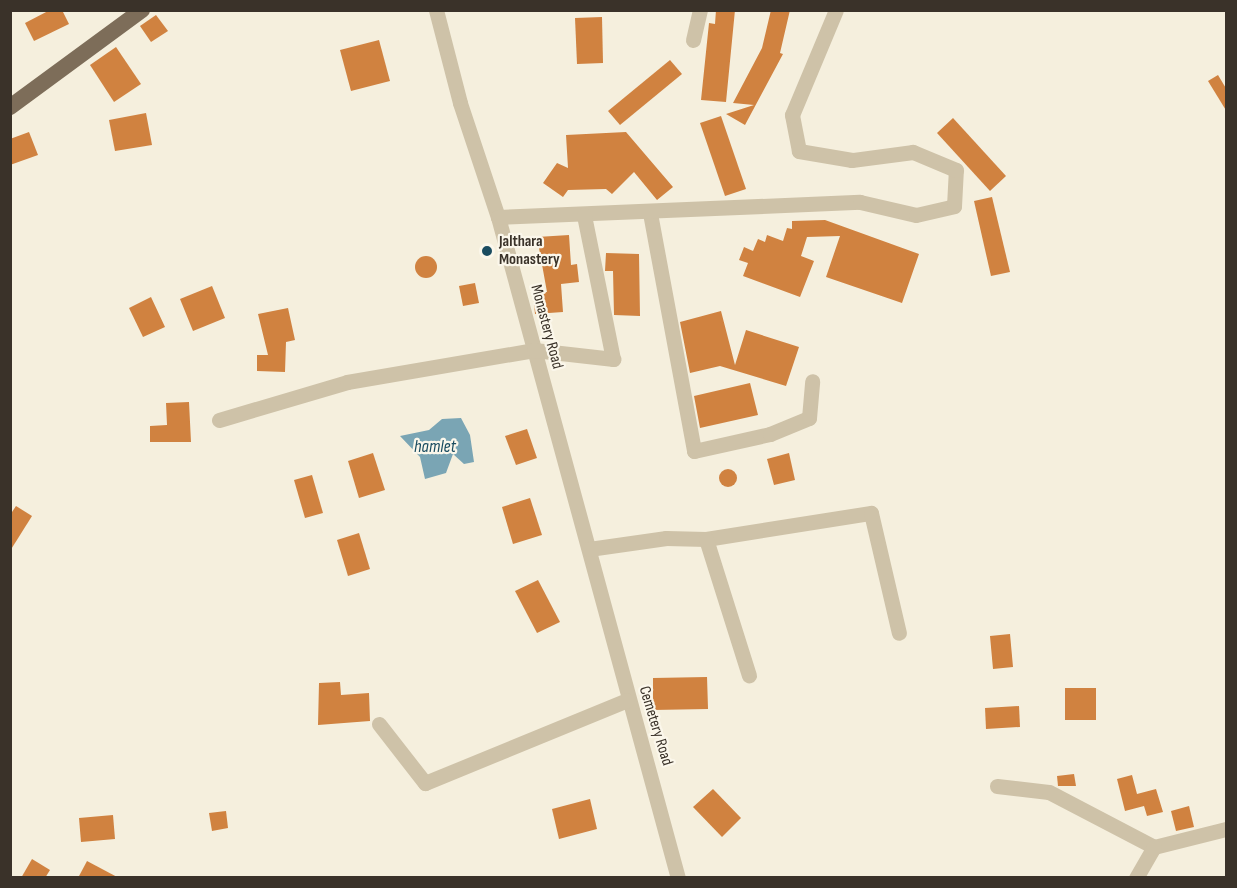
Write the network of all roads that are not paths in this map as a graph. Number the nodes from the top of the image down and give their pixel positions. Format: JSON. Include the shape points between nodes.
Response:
{"nodes":[{"id":1,"x":142,"y":10,"type":"edge"},
{"id":2,"x":436,"y":10,"type":"edge"},
{"id":3,"x":700,"y":10,"type":"edge"},
{"id":4,"x":836,"y":10,"type":"edge"},
{"id":5,"x":693,"y":40,"type":"dead end"},
{"id":6,"x":10,"y":108,"type":"edge"},
{"id":7,"x":650,"y":213,"type":"junction"},
{"id":8,"x":584,"y":214,"type":"junction"},
{"id":9,"x":498,"y":217,"type":"junction"},
{"id":10,"x":534,"y":350,"type":"junction"},
{"id":11,"x":812,"y":381,"type":"dead end"},
{"id":12,"x":219,"y":420,"type":"dead end"},
{"id":13,"x":706,"y":539,"type":"junction"},
{"id":14,"x":588,"y":549,"type":"junction"},
{"id":15,"x":598,"y":585,"type":"joint"},
{"id":16,"x":899,"y":633,"type":"dead end"},
{"id":17,"x":749,"y":675,"type":"dead end"},
{"id":18,"x":627,"y":700,"type":"junction"},
{"id":19,"x":379,"y":724,"type":"dead end"},
{"id":20,"x":997,"y":786,"type":"dead end"},
{"id":21,"x":1227,"y":829,"type":"edge"},
{"id":22,"x":1154,"y":847,"type":"junction"},
{"id":23,"x":678,"y":878,"type":"edge"},
{"id":24,"x":1136,"y":878,"type":"edge"}],
"edges":[{"from":1,"to":6,"type":"main road"},
{"from":2,"to":9,"type":"street","name":"Monastery Road","via":[[460,103]]},
{"from":3,"to":5,"type":"street"},
{"from":4,"to":7,"type":"street","via":[[792,115],[800,151],[852,160],[913,152],[956,170],[954,206],[916,215],[860,202],[708,206]]},
{"from":7,"to":8,"type":"street"},
{"from":7,"to":11,"type":"street","via":[[694,451],[770,434],[809,418]]},
{"from":8,"to":9,"type":"street"},
{"from":8,"to":10,"type":"street","via":[[613,359]]},
{"from":9,"to":10,"type":"street","name":"Monastery Road"},
{"from":10,"to":12,"type":"street","via":[[347,382]]},
{"from":10,"to":14,"type":"street","name":"Monastery Road"},
{"from":13,"to":14,"type":"street","via":[[666,538]]},
{"from":13,"to":16,"type":"street","via":[[871,513]]},
{"from":13,"to":17,"type":"street"},
{"from":14,"to":15,"type":"street","name":"Monastery Road"},
{"from":15,"to":18,"type":"street","name":"Cemetery Road"},
{"from":18,"to":19,"type":"street","via":[[425,783]]},
{"from":18,"to":23,"type":"street","name":"Cemetery Road","via":[[668,832]]},
{"from":20,"to":22,"type":"street","via":[[1049,792]]},
{"from":21,"to":22,"type":"street"},
{"from":22,"to":24,"type":"street"}]}
